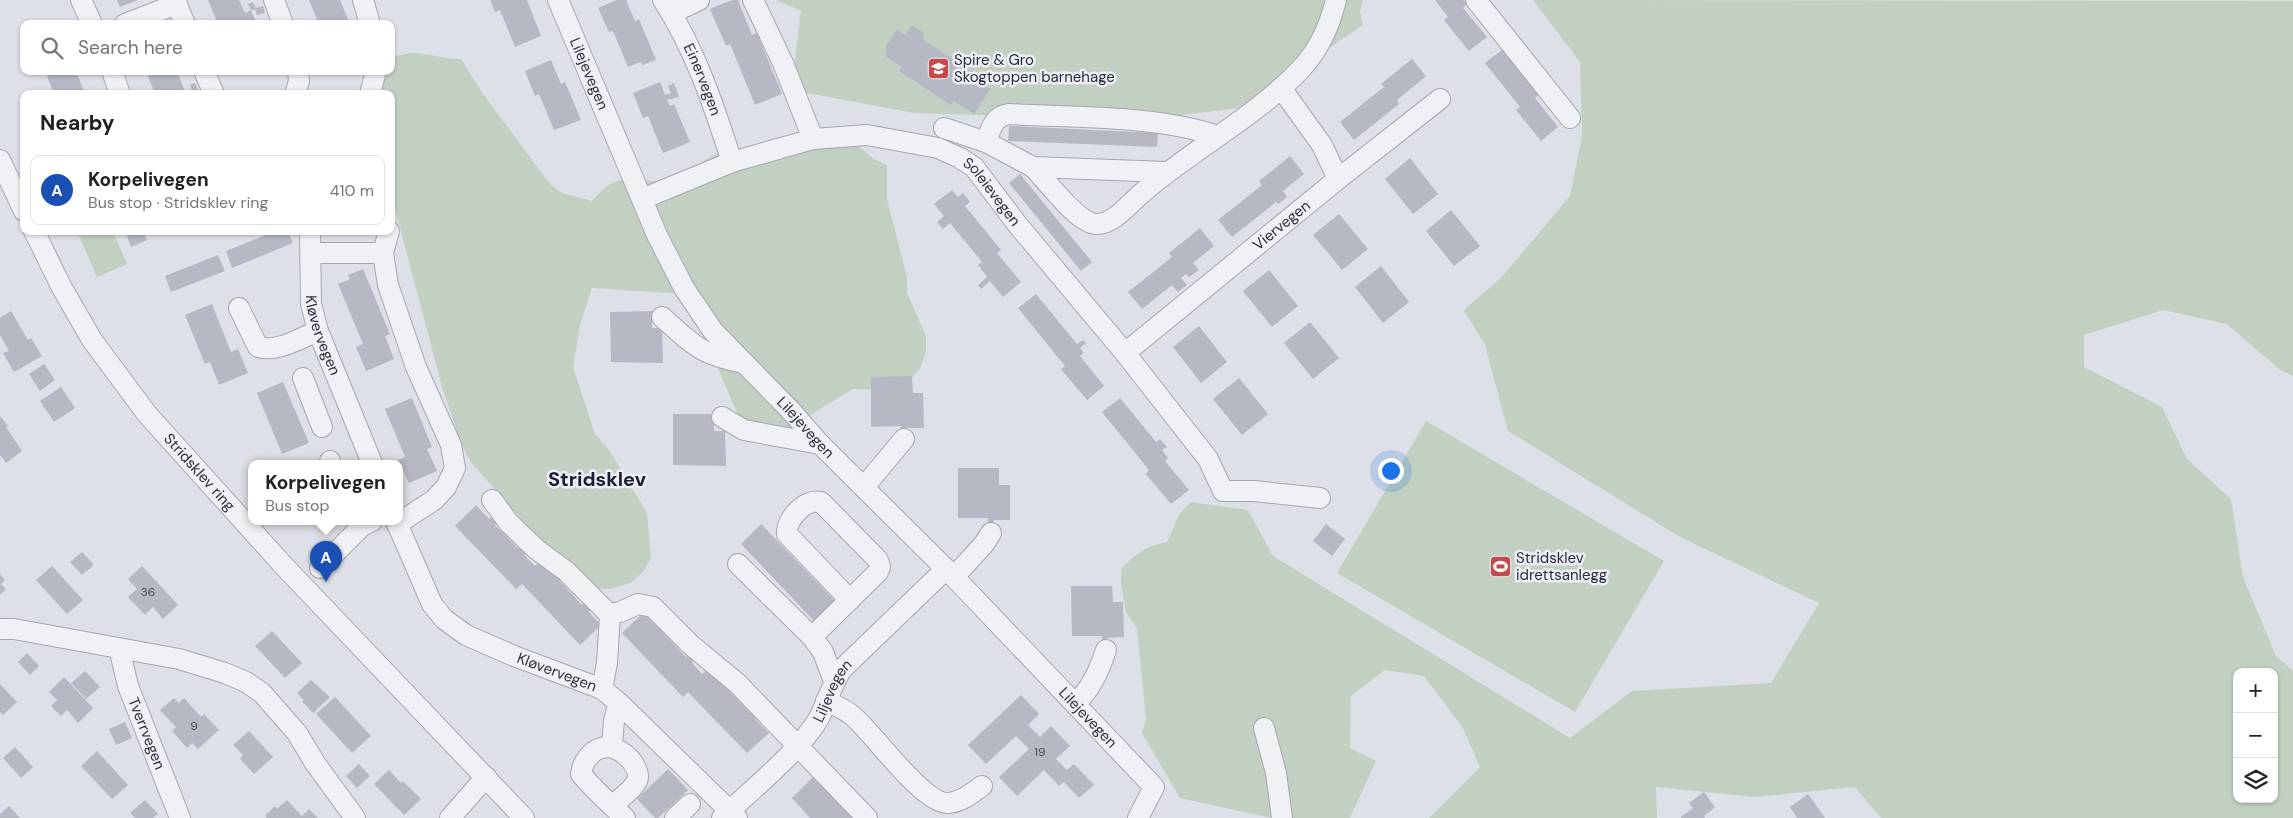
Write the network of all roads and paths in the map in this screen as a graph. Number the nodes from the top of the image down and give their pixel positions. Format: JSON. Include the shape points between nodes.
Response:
{"nodes":[{"id":1,"x":81,"y":0,"type":"edge"},
{"id":2,"x":274,"y":0,"type":"edge"},
{"id":3,"x":363,"y":0,"type":"edge"},
{"id":4,"x":558,"y":0,"type":"edge"},
{"id":5,"x":699,"y":0,"type":"edge"},
{"id":6,"x":753,"y":0,"type":"edge"},
{"id":7,"x":1336,"y":0,"type":"edge"},
{"id":8,"x":1476,"y":0,"type":"edge"},
{"id":9,"x":176,"y":2,"type":"edge"},
{"id":10,"x":667,"y":7,"type":"edge"},
{"id":11,"x":90,"y":20,"type":"edge"},
{"id":12,"x":134,"y":20,"type":"edge"},
{"id":13,"x":183,"y":20,"type":"edge"},
{"id":14,"x":282,"y":20,"type":"edge"},
{"id":15,"x":369,"y":20,"type":"edge"},
{"id":16,"x":113,"y":75,"type":"edge"},
{"id":17,"x":206,"y":75,"type":"edge"},
{"id":18,"x":298,"y":75,"type":"edge"},
{"id":19,"x":375,"y":75,"type":"edge"},
{"id":20,"x":1281,"y":88,"type":"junction"},
{"id":21,"x":119,"y":90,"type":"edge"},
{"id":22,"x":212,"y":90,"type":"edge"},
{"id":23,"x":296,"y":90,"type":"edge"},
{"id":24,"x":371,"y":90,"type":"edge"},
{"id":25,"x":1440,"y":99,"type":"dead end"},
{"id":26,"x":1570,"y":118,"type":"dead end"},
{"id":27,"x":944,"y":128,"type":"dead end"},
{"id":28,"x":1218,"y":136,"type":"junction"},
{"id":29,"x":812,"y":139,"type":"junction"},
{"id":30,"x":986,"y":142,"type":"junction"},
{"id":31,"x":0,"y":160,"type":"edge"},
{"id":32,"x":732,"y":162,"type":"junction"},
{"id":33,"x":1033,"y":167,"type":"junction"},
{"id":34,"x":1167,"y":172,"type":"junction"},
{"id":35,"x":1338,"y":179,"type":"junction"},
{"id":36,"x":642,"y":199,"type":"junction"},
{"id":37,"x":20,"y":202,"type":"edge"},
{"id":38,"x":36,"y":235,"type":"edge"},
{"id":39,"x":310,"y":235,"type":"edge"},
{"id":40,"x":388,"y":235,"type":"edge"},
{"id":41,"x":312,"y":253,"type":"junction"},
{"id":42,"x":383,"y":253,"type":"junction"},
{"id":43,"x":239,"y":308,"type":"dead end"},
{"id":44,"x":662,"y":317,"type":"dead end"},
{"id":45,"x":318,"y":331,"type":"junction"},
{"id":46,"x":1125,"y":353,"type":"junction"},
{"id":47,"x":744,"y":363,"type":"junction"},
{"id":48,"x":303,"y":378,"type":"dead end"},
{"id":49,"x":340,"y":387,"type":"junction"},
{"id":50,"x":311,"y":398,"type":"junction"},
{"id":51,"x":722,"y":417,"type":"dead end"},
{"id":52,"x":322,"y":428,"type":"dead end"},
{"id":53,"x":904,"y":438,"type":"dead end"},
{"id":54,"x":820,"y":444,"type":"junction"},
{"id":55,"x":371,"y":460,"type":"edge"},
{"id":56,"x":864,"y":487,"type":"junction"},
{"id":57,"x":1320,"y":498,"type":"dead end"},
{"id":58,"x":492,"y":500,"type":"dead end"},
{"id":59,"x":403,"y":518,"type":"edge"},
{"id":60,"x":363,"y":525,"type":"edge"},
{"id":61,"x":397,"y":525,"type":"edge"},
{"id":62,"x":990,"y":532,"type":"dead end"},
{"id":63,"x":738,"y":564,"type":"dead end"},
{"id":64,"x":320,"y":568,"type":"dead end"},
{"id":65,"x":950,"y":573,"type":"junction"},
{"id":66,"x":850,"y":600,"type":"junction"},
{"id":67,"x":610,"y":614,"type":"junction"},
{"id":68,"x":0,"y":629,"type":"edge"},
{"id":69,"x":812,"y":637,"type":"junction"},
{"id":70,"x":119,"y":648,"type":"junction"},
{"id":71,"x":1106,"y":650,"type":"dead end"},
{"id":72,"x":834,"y":680,"type":"junction"},
{"id":73,"x":602,"y":689,"type":"junction"},
{"id":74,"x":826,"y":701,"type":"junction"},
{"id":75,"x":619,"y":703,"type":"junction"},
{"id":76,"x":1075,"y":704,"type":"junction"},
{"id":77,"x":1264,"y":728,"type":"dead end"},
{"id":78,"x":612,"y":746,"type":"junction"},
{"id":79,"x":798,"y":746,"type":"junction"},
{"id":80,"x":486,"y":778,"type":"junction"},
{"id":81,"x":982,"y":786,"type":"dead end"},
{"id":82,"x":690,"y":804,"type":"dead end"},
{"id":83,"x":619,"y":812,"type":"edge"},
{"id":84,"x":730,"y":816,"type":"edge"},
{"id":85,"x":180,"y":818,"type":"edge"},
{"id":86,"x":355,"y":818,"type":"edge"},
{"id":87,"x":450,"y":818,"type":"edge"},
{"id":88,"x":524,"y":818,"type":"edge"},
{"id":89,"x":675,"y":818,"type":"edge"},
{"id":90,"x":867,"y":818,"type":"edge"},
{"id":91,"x":1138,"y":818,"type":"edge"},
{"id":92,"x":1282,"y":818,"type":"edge"}],
"edges":[{"from":1,"to":11,"type":"street"},
{"from":2,"to":14,"type":"street"},
{"from":3,"to":15,"type":"street"},
{"from":4,"to":36,"type":"street","name":"Lilejevegen"},
{"from":5,"to":10,"type":"street"},
{"from":6,"to":29,"type":"street","via":[[783,63]]},
{"from":7,"to":20,"type":"street","via":[[1332,18],[1316,49]]},
{"from":8,"to":26,"type":"street"},
{"from":9,"to":12,"type":"street"},
{"from":9,"to":13,"type":"street"},
{"from":10,"to":32,"type":"street","name":"Einervegen","via":[[694,58]]},
{"from":16,"to":21,"type":"street"},
{"from":17,"to":22,"type":"street"},
{"from":18,"to":23,"type":"street"},
{"from":19,"to":24,"type":"street"},
{"from":20,"to":28,"type":"street"},
{"from":20,"to":35,"type":"street","via":[[1322,145]]},
{"from":25,"to":35,"type":"street","name":"Viervegen"},
{"from":27,"to":30,"type":"street"},
{"from":28,"to":30,"type":"street","via":[[1159,123],[1009,114],[995,120]]},
{"from":28,"to":34,"type":"street"},
{"from":29,"to":32,"type":"street","name":"Soleievegen"},
{"from":29,"to":46,"type":"street","name":"Soleievegen","via":[[867,135],[938,148],[960,158],[974,168]]},
{"from":30,"to":33,"type":"street"},
{"from":31,"to":37,"type":"street"},
{"from":32,"to":36,"type":"street","name":"Soleievegen"},
{"from":33,"to":34,"type":"street"},
{"from":33,"to":34,"type":"street","via":[[1081,219],[1098,224],[1112,219]]},
{"from":35,"to":46,"type":"street","name":"Viervegen"},
{"from":36,"to":47,"type":"street","name":"Lilejevegen","via":[[684,288],[713,331]]},
{"from":38,"to":80,"type":"street","name":"Stridsklev ring","via":[[92,340],[147,414],[283,565]]},
{"from":39,"to":41,"type":"street","name":"Kløvervegen"},
{"from":40,"to":42,"type":"street"},
{"from":41,"to":42,"type":"street"},
{"from":41,"to":45,"type":"street","name":"Kløvervegen","via":[[311,304]]},
{"from":42,"to":59,"type":"street","via":[[388,285],[416,367],[451,445],[455,468],[446,487],[434,500]]},
{"from":43,"to":45,"type":"street","via":[[258,347],[273,349]]},
{"from":44,"to":47,"type":"street","via":[[696,348],[718,358]]},
{"from":45,"to":49,"type":"street","name":"Kløvervegen"},
{"from":46,"to":57,"type":"street","name":"Soleievegen","via":[[1208,459],[1223,491]]},
{"from":47,"to":54,"type":"street","name":"Lilejevegen"},
{"from":48,"to":50,"type":"street"},
{"from":49,"to":50,"type":"street"},
{"from":49,"to":55,"type":"street","name":"Kløvervegen"},
{"from":50,"to":52,"type":"street"},
{"from":51,"to":54,"type":"street","via":[[744,430]]},
{"from":53,"to":56,"type":"street"},
{"from":54,"to":56,"type":"street","name":"Lilejevegen"},
{"from":56,"to":65,"type":"street","name":"Lilejevegen"},
{"from":58,"to":67,"type":"street","via":[[509,523]]},
{"from":60,"to":64,"type":"street"},
{"from":61,"to":73,"type":"street","name":"Kløvervegen","via":[[432,604],[444,619],[466,635]]},
{"from":62,"to":65,"type":"street","name":"Liljevegen","via":[[984,544]]},
{"from":63,"to":69,"type":"street"},
{"from":65,"to":72,"type":"street","name":"Liljevegen","via":[[842,669]]},
{"from":65,"to":76,"type":"street","name":"Lilejevegen"},
{"from":66,"to":66,"type":"street","via":[[878,572],[878,560],[821,502],[807,503],[789,522],[787,534]]},
{"from":66,"to":69,"type":"street"},
{"from":67,"to":73,"type":"street"},
{"from":67,"to":79,"type":"street","via":[[638,604],[653,607],[691,645],[738,683]]},
{"from":68,"to":70,"type":"street"},
{"from":69,"to":72,"type":"street","via":[[823,652]]},
{"from":70,"to":85,"type":"street","name":"Tverrvegen","via":[[128,686]]},
{"from":70,"to":86,"type":"street","via":[[206,666],[246,682],[262,693],[296,733]]},
{"from":71,"to":76,"type":"street","via":[[1093,682]]},
{"from":72,"to":74,"type":"street","name":"Liljevegen"},
{"from":73,"to":75,"type":"street","name":"Kløvervegen"},
{"from":74,"to":79,"type":"street","name":"Liljevegen"},
{"from":74,"to":81,"type":"street","via":[[852,715],[916,785],[934,798],[947,803],[965,798]]},
{"from":75,"to":78,"type":"street"},
{"from":75,"to":84,"type":"street","name":"Kløvervegen"},
{"from":76,"to":91,"type":"street","name":"Lilejevegen","via":[[1154,787]]},
{"from":77,"to":92,"type":"street","via":[[1276,773]]},
{"from":78,"to":83,"type":"street","via":[[636,766],[638,773],[637,781]]},
{"from":78,"to":83,"type":"street","via":[[598,748],[585,760],[581,774]]},
{"from":79,"to":84,"type":"street","name":"Liljevegen"},
{"from":79,"to":90,"type":"street"},
{"from":80,"to":87,"type":"street"},
{"from":80,"to":88,"type":"street","name":"Stridsklev ring"},
{"from":82,"to":89,"type":"street"}]}
